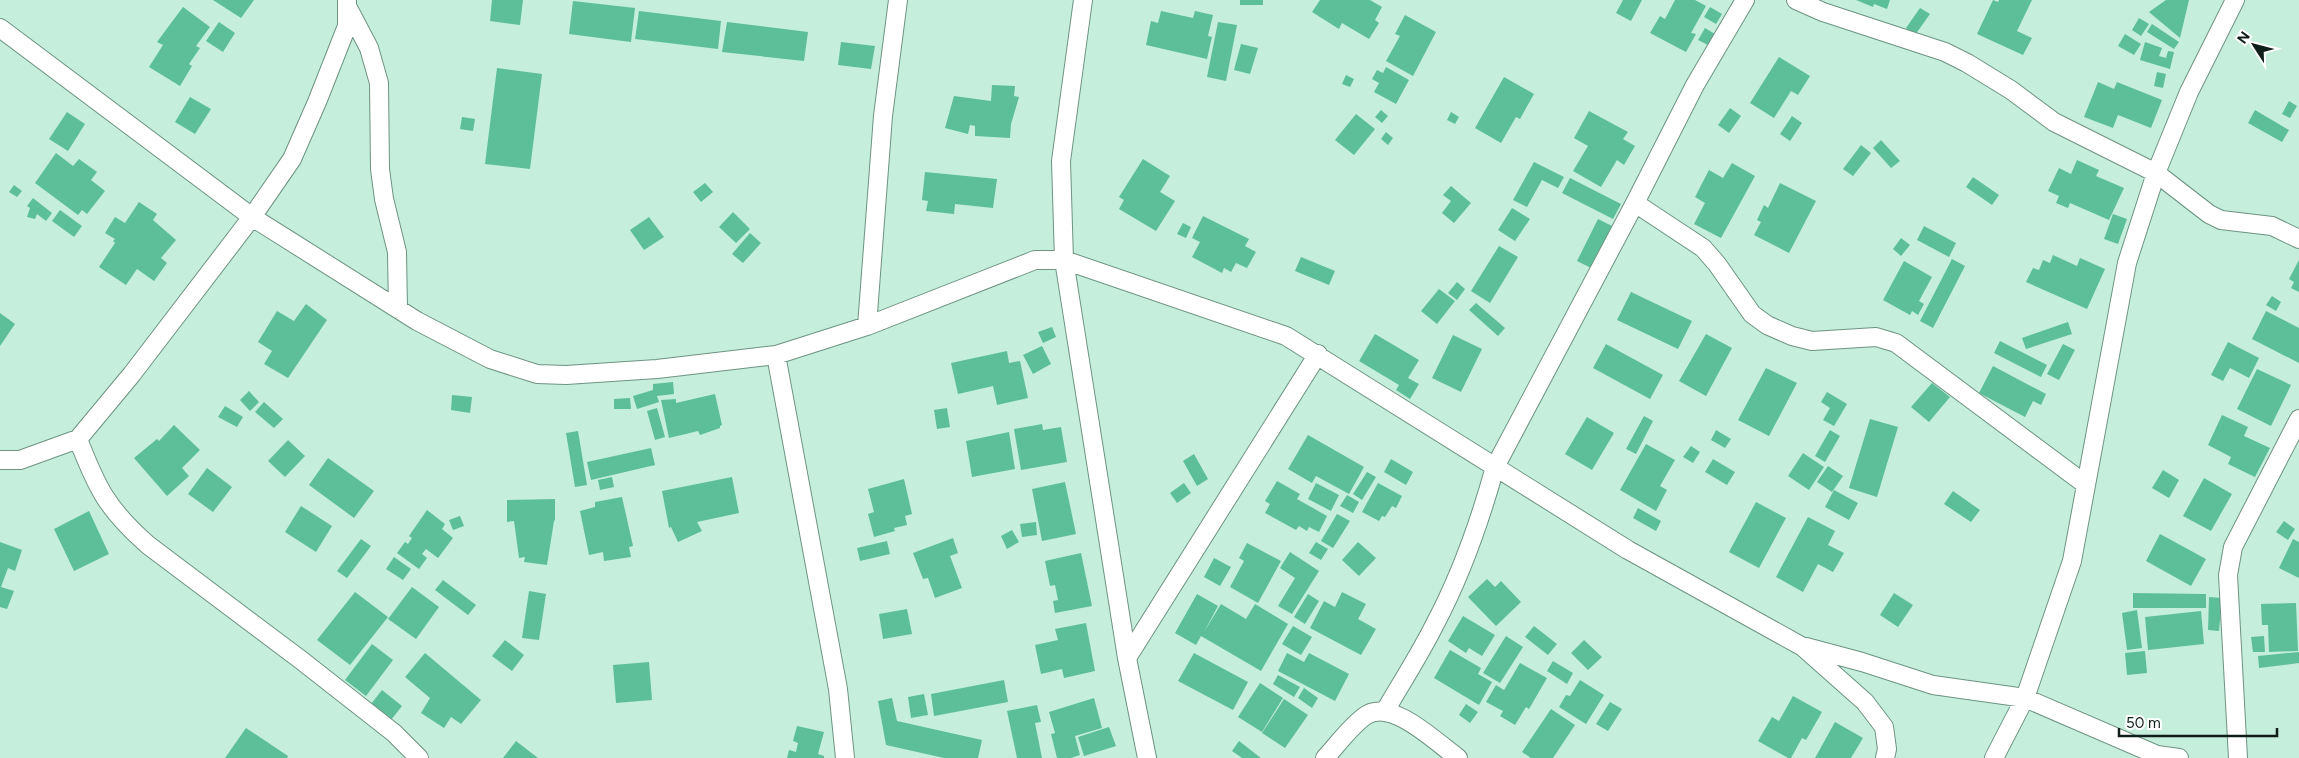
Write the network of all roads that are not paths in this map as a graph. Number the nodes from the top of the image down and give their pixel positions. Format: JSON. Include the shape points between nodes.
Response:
{"nodes":[{"id":1,"x":898,"y":0,"type":"edge"},
{"id":2,"x":1083,"y":0,"type":"edge"},
{"id":3,"x":1745,"y":0,"type":"edge"},
{"id":4,"x":1796,"y":0,"type":"edge"},
{"id":5,"x":2235,"y":0,"type":"edge"},
{"id":6,"x":347,"y":4,"type":"edge"},
{"id":7,"x":0,"y":28,"type":"edge"},
{"id":8,"x":2156,"y":173,"type":"junction"},
{"id":9,"x":1635,"y":204,"type":"junction"},
{"id":10,"x":252,"y":217,"type":"junction"},
{"id":11,"x":2299,"y":239,"type":"edge"},
{"id":12,"x":1064,"y":260,"type":"junction"},
{"id":13,"x":398,"y":309,"type":"junction"},
{"id":14,"x":867,"y":326,"type":"junction"},
{"id":15,"x":1318,"y":354,"type":"junction"},
{"id":16,"x":776,"y":355,"type":"junction"},
{"id":17,"x":2299,"y":419,"type":"edge"},
{"id":18,"x":78,"y":439,"type":"junction"},
{"id":19,"x":0,"y":460,"type":"edge"},
{"id":20,"x":1495,"y":467,"type":"junction"},
{"id":21,"x":2085,"y":484,"type":"junction"},
{"id":22,"x":1803,"y":647,"type":"junction"},
{"id":23,"x":1127,"y":658,"type":"junction"},
{"id":24,"x":2025,"y":698,"type":"junction"},
{"id":25,"x":1385,"y":711,"type":"junction"},
{"id":26,"x":2155,"y":757,"type":"edge"},
{"id":27,"x":419,"y":758,"type":"edge"},
{"id":28,"x":845,"y":758,"type":"edge"},
{"id":29,"x":1147,"y":758,"type":"edge"},
{"id":30,"x":1325,"y":758,"type":"edge"},
{"id":31,"x":1458,"y":758,"type":"edge"},
{"id":32,"x":1885,"y":758,"type":"edge"},
{"id":33,"x":1994,"y":758,"type":"edge"},
{"id":34,"x":2180,"y":758,"type":"edge"},
{"id":35,"x":2238,"y":758,"type":"edge"}],
"edges":[{"from":1,"to":14,"type":"street","via":[[883,116]]},
{"from":2,"to":12,"type":"street","via":[[1061,162]]},
{"from":3,"to":9,"type":"street","via":[[1695,85]]},
{"from":4,"to":8,"type":"street","via":[[1834,17],[1945,52],[2011,90],[2054,122]]},
{"from":5,"to":8,"type":"street","via":[[2189,92]]},
{"from":6,"to":10,"type":"street","via":[[347,26],[296,150]]},
{"from":6,"to":13,"type":"street","via":[[370,48],[379,82],[380,169],[397,252]]},
{"from":7,"to":10,"type":"street"},
{"from":8,"to":11,"type":"street","via":[[2220,220],[2272,226]]},
{"from":8,"to":21,"type":"street","via":[[2127,263]]},
{"from":9,"to":20,"type":"street"},
{"from":9,"to":21,"type":"street","via":[[1703,248],[1752,314],[1767,325],[1812,341],[1876,337],[1896,343]]},
{"from":10,"to":13,"type":"street"},
{"from":10,"to":18,"type":"street"},
{"from":12,"to":14,"type":"street","via":[[1028,262]]},
{"from":12,"to":15,"type":"street","via":[[1286,336]]},
{"from":12,"to":23,"type":"street"},
{"from":13,"to":16,"type":"street","via":[[490,359],[537,374],[657,369]]},
{"from":14,"to":16,"type":"street"},
{"from":15,"to":20,"type":"street"},
{"from":15,"to":23,"type":"street"},
{"from":16,"to":28,"type":"street","via":[[838,689]]},
{"from":17,"to":35,"type":"street","via":[[2233,547],[2228,575]]},
{"from":18,"to":19,"type":"street","via":[[20,460]]},
{"from":18,"to":27,"type":"street","via":[[96,484],[127,527],[394,733]]},
{"from":20,"to":22,"type":"street","via":[[1628,550]]},
{"from":20,"to":25,"type":"street","via":[[1484,506],[1435,625]]},
{"from":21,"to":24,"type":"street","via":[[2072,561]]},
{"from":22,"to":24,"type":"street","via":[[1933,685]]},
{"from":22,"to":32,"type":"street","via":[[1865,702],[1884,727]]},
{"from":23,"to":29,"type":"street"},
{"from":24,"to":26,"type":"street"},
{"from":24,"to":33,"type":"street"},
{"from":25,"to":30,"type":"street","via":[[1365,716]]},
{"from":25,"to":31,"type":"street","via":[[1402,717]]},
{"from":26,"to":34,"type":"street"}]}
